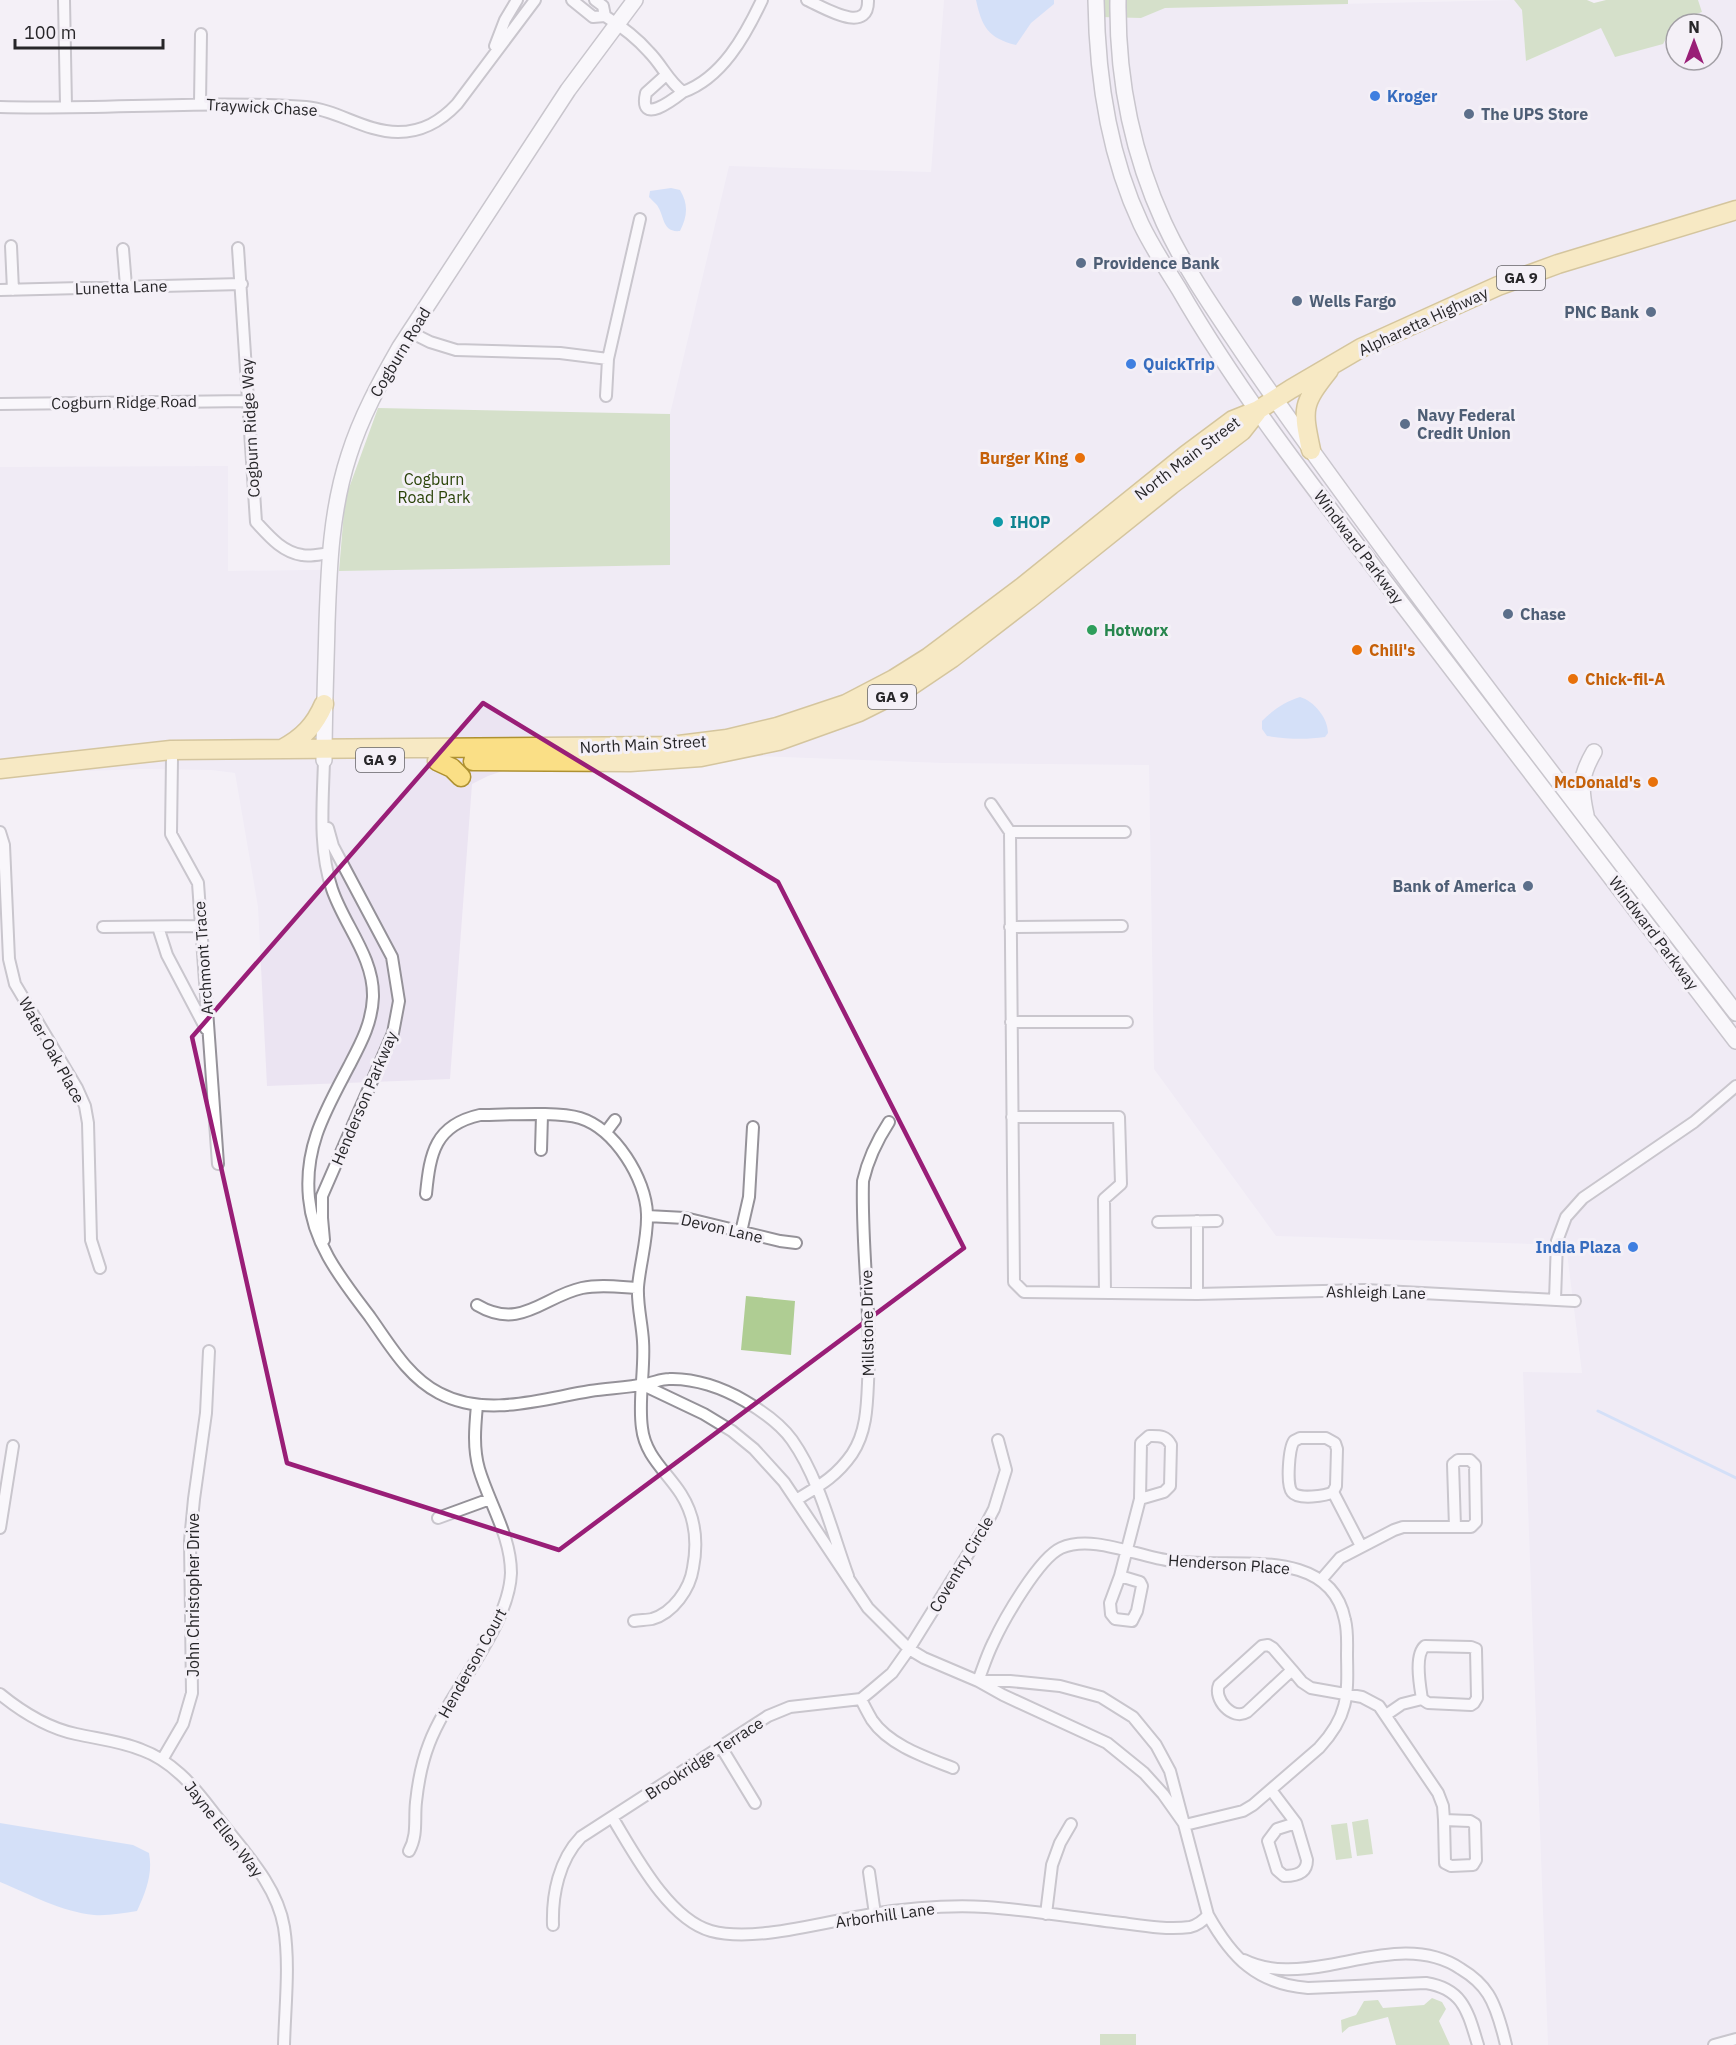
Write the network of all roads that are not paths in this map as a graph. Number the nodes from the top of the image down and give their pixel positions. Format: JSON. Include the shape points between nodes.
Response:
{"nodes":[{"id":1,"x":64,"y":0,"type":"edge"},
{"id":2,"x":517,"y":0,"type":"edge"},
{"id":3,"x":535,"y":0,"type":"edge"},
{"id":4,"x":572,"y":0,"type":"edge"},
{"id":5,"x":595,"y":0,"type":"edge"},
{"id":6,"x":635,"y":0,"type":"edge"},
{"id":7,"x":762,"y":0,"type":"edge"},
{"id":8,"x":807,"y":0,"type":"edge"},
{"id":9,"x":868,"y":0,"type":"edge"},
{"id":10,"x":1096,"y":0,"type":"edge"},
{"id":11,"x":1118,"y":0,"type":"edge"},
{"id":12,"x":611,"y":20,"type":"junction"},
{"id":13,"x":201,"y":34,"type":"dead end"},
{"id":14,"x":489,"y":60,"type":"junction"},
{"id":15,"x":666,"y":75,"type":"junction"},
{"id":16,"x":683,"y":92,"type":"junction"},
{"id":17,"x":200,"y":103,"type":"junction"},
{"id":18,"x":66,"y":106,"type":"junction"},
{"id":19,"x":0,"y":107,"type":"edge"},
{"id":20,"x":1736,"y":210,"type":"edge"},
{"id":21,"x":640,"y":219,"type":"dead end"},
{"id":22,"x":11,"y":246,"type":"dead end"},
{"id":23,"x":238,"y":248,"type":"dead end"},
{"id":24,"x":123,"y":249,"type":"dead end"},
{"id":25,"x":242,"y":284,"type":"junction"},
{"id":26,"x":126,"y":286,"type":"junction"},
{"id":27,"x":0,"y":290,"type":"edge"},
{"id":28,"x":13,"y":290,"type":"junction"},
{"id":29,"x":410,"y":332,"type":"junction"},
{"id":30,"x":608,"y":359,"type":"junction"},
{"id":31,"x":1334,"y":364,"type":"junction"},
{"id":32,"x":606,"y":396,"type":"dead end"},
{"id":33,"x":1274,"y":399,"type":"junction"},
{"id":34,"x":249,"y":401,"type":"junction"},
{"id":35,"x":0,"y":404,"type":"edge"},
{"id":36,"x":1258,"y":410,"type":"junction"},
{"id":37,"x":1311,"y":450,"type":"junction"},
{"id":38,"x":330,"y":553,"type":"junction"},
{"id":39,"x":324,"y":704,"type":"junction"},
{"id":40,"x":281,"y":749,"type":"junction"},
{"id":41,"x":1594,"y":752,"type":"dead end"},
{"id":42,"x":324,"y":755,"type":"junction"},
{"id":43,"x":98,"y":757,"type":"junction"},
{"id":44,"x":172,"y":759,"type":"junction"},
{"id":45,"x":436,"y":761,"type":"junction"},
{"id":46,"x":0,"y":769,"type":"edge"},
{"id":47,"x":461,"y":777,"type":"dead end"},
{"id":48,"x":991,"y":804,"type":"dead end"},
{"id":49,"x":323,"y":813,"type":"junction"},
{"id":50,"x":1587,"y":818,"type":"junction"},
{"id":51,"x":0,"y":832,"type":"edge"},
{"id":52,"x":1010,"y":832,"type":"junction"},
{"id":53,"x":1125,"y":832,"type":"dead end"},
{"id":54,"x":201,"y":926,"type":"junction"},
{"id":55,"x":1122,"y":926,"type":"dead end"},
{"id":56,"x":103,"y":927,"type":"dead end"},
{"id":57,"x":158,"y":927,"type":"junction"},
{"id":58,"x":1011,"y":927,"type":"junction"},
{"id":59,"x":1736,"y":1013,"type":"edge"},
{"id":60,"x":1011,"y":1022,"type":"junction"},
{"id":61,"x":1127,"y":1022,"type":"dead end"},
{"id":62,"x":209,"y":1034,"type":"junction"},
{"id":63,"x":1736,"y":1041,"type":"edge"},
{"id":64,"x":1736,"y":1086,"type":"edge"},
{"id":65,"x":542,"y":1115,"type":"junction"},
{"id":66,"x":1012,"y":1117,"type":"junction"},
{"id":67,"x":615,"y":1120,"type":"dead end"},
{"id":68,"x":889,"y":1122,"type":"dead end"},
{"id":69,"x":753,"y":1127,"type":"dead end"},
{"id":70,"x":606,"y":1132,"type":"junction"},
{"id":71,"x":541,"y":1150,"type":"dead end"},
{"id":72,"x":218,"y":1164,"type":"dead end"},
{"id":73,"x":426,"y":1194,"type":"dead end"},
{"id":74,"x":647,"y":1216,"type":"junction"},
{"id":75,"x":1197,"y":1221,"type":"junction"},
{"id":76,"x":1217,"y":1221,"type":"dead end"},
{"id":77,"x":1158,"y":1222,"type":"dead end"},
{"id":78,"x":741,"y":1232,"type":"junction"},
{"id":79,"x":796,"y":1243,"type":"dead end"},
{"id":80,"x":326,"y":1253,"type":"junction"},
{"id":81,"x":100,"y":1268,"type":"dead end"},
{"id":82,"x":638,"y":1288,"type":"junction"},
{"id":83,"x":1105,"y":1293,"type":"junction"},
{"id":84,"x":1197,"y":1294,"type":"junction"},
{"id":85,"x":1555,"y":1300,"type":"junction"},
{"id":86,"x":1575,"y":1300,"type":"dead end"},
{"id":87,"x":477,"y":1305,"type":"dead end"},
{"id":88,"x":209,"y":1352,"type":"dead end"},
{"id":89,"x":643,"y":1385,"type":"junction"},
{"id":90,"x":477,"y":1406,"type":"junction"},
{"id":91,"x":998,"y":1440,"type":"dead end"},
{"id":92,"x":13,"y":1446,"type":"dead end"},
{"id":93,"x":816,"y":1488,"type":"junction"},
{"id":94,"x":1333,"y":1492,"type":"junction"},
{"id":95,"x":490,"y":1499,"type":"junction"},
{"id":96,"x":1140,"y":1499,"type":"junction"},
{"id":97,"x":796,"y":1500,"type":"junction"},
{"id":98,"x":438,"y":1518,"type":"dead end"},
{"id":99,"x":1455,"y":1527,"type":"junction"},
{"id":100,"x":0,"y":1528,"type":"edge"},
{"id":101,"x":1361,"y":1546,"type":"junction"},
{"id":102,"x":1127,"y":1552,"type":"junction"},
{"id":103,"x":848,"y":1576,"type":"junction"},
{"id":104,"x":1120,"y":1576,"type":"dead end"},
{"id":105,"x":1321,"y":1580,"type":"junction"},
{"id":106,"x":634,"y":1621,"type":"dead end"},
{"id":107,"x":909,"y":1649,"type":"junction"},
{"id":108,"x":1292,"y":1670,"type":"junction"},
{"id":109,"x":978,"y":1681,"type":"junction"},
{"id":110,"x":0,"y":1694,"type":"edge"},
{"id":111,"x":1348,"y":1694,"type":"junction"},
{"id":112,"x":861,"y":1699,"type":"junction"},
{"id":113,"x":1422,"y":1699,"type":"junction"},
{"id":114,"x":1386,"y":1715,"type":"junction"},
{"id":115,"x":721,"y":1747,"type":"junction"},
{"id":116,"x":162,"y":1760,"type":"junction"},
{"id":117,"x":953,"y":1767,"type":"dead end"},
{"id":118,"x":1271,"y":1790,"type":"junction"},
{"id":119,"x":755,"y":1803,"type":"dead end"},
{"id":120,"x":612,"y":1817,"type":"junction"},
{"id":121,"x":1444,"y":1820,"type":"junction"},
{"id":122,"x":1296,"y":1823,"type":"junction"},
{"id":123,"x":1071,"y":1824,"type":"dead end"},
{"id":124,"x":1185,"y":1825,"type":"junction"},
{"id":125,"x":409,"y":1851,"type":"dead end"},
{"id":126,"x":869,"y":1872,"type":"dead end"},
{"id":127,"x":874,"y":1914,"type":"junction"},
{"id":128,"x":1046,"y":1914,"type":"junction"},
{"id":129,"x":1208,"y":1915,"type":"junction"},
{"id":130,"x":553,"y":1925,"type":"dead end"},
{"id":131,"x":1236,"y":1955,"type":"junction"},
{"id":132,"x":1736,"y":2039,"type":"edge"},
{"id":133,"x":284,"y":2045,"type":"edge"},
{"id":134,"x":1478,"y":2045,"type":"edge"},
{"id":135,"x":1506,"y":2045,"type":"edge"},
{"id":136,"x":1714,"y":2045,"type":"edge"}],
"edges":[{"from":1,"to":18,"type":"street"},
{"from":2,"to":14,"type":"street","name":"Traywick Chase"},
{"from":3,"to":14,"type":"street","name":"Traywick Chase"},
{"from":4,"to":12,"type":"street","via":[[593,17]]},
{"from":5,"to":12,"type":"street"},
{"from":6,"to":12,"type":"street","name":"Cogburn Road"},
{"from":7,"to":16,"type":"street","via":[[749,28],[725,61],[696,87]]},
{"from":8,"to":9,"type":"street","via":[[853,19],[864,14]]},
{"from":10,"to":36,"type":"street","name":"Windward Parkway","via":[[1096,48],[1106,115],[1141,225],[1204,331]]},
{"from":11,"to":33,"type":"street","name":"Windward Parkway","via":[[1122,80],[1144,173],[1181,257]]},
{"from":12,"to":15,"type":"street","via":[[651,53]]},
{"from":12,"to":29,"type":"street","name":"Cogburn Road"},
{"from":13,"to":17,"type":"street"},
{"from":14,"to":17,"type":"street","name":"Traywick Chase","via":[[457,104],[445,116],[419,130],[383,130],[308,107]]},
{"from":15,"to":16,"type":"street"},
{"from":15,"to":16,"type":"street","via":[[648,89],[648,108],[661,108]]},
{"from":17,"to":18,"type":"street","name":"Traywick Chase"},
{"from":18,"to":19,"type":"street","name":"Traywick Chase"},
{"from":20,"to":31,"type":"main road","name":"Alpharetta Highway","number":"GA 9","via":[[1565,261],[1498,286]]},
{"from":21,"to":30,"type":"street"},
{"from":22,"to":28,"type":"street"},
{"from":23,"to":25,"type":"street","name":"Cogburn Ridge Way"},
{"from":24,"to":26,"type":"street"},
{"from":25,"to":26,"type":"street","name":"Lunetta Lane"},
{"from":25,"to":34,"type":"street","name":"Cogburn Ridge Way"},
{"from":26,"to":28,"type":"street","name":"Lunetta Lane"},
{"from":27,"to":28,"type":"street","name":"Lunetta Lane"},
{"from":29,"to":30,"type":"street","via":[[456,350],[560,353]]},
{"from":29,"to":38,"type":"street","name":"Cogburn Road","via":[[378,386],[349,455]]},
{"from":30,"to":32,"type":"street"},
{"from":31,"to":33,"type":"main road","name":"Alpharetta Highway","number":"GA 9"},
{"from":31,"to":37,"type":"main road","via":[[1304,410]]},
{"from":33,"to":36,"type":"main road","name":"Alpharetta Highway","number":"GA 9"},
{"from":33,"to":37,"type":"street","name":"Windward Parkway"},
{"from":34,"to":35,"type":"street","name":"Cogburn Ridge Road"},
{"from":34,"to":38,"type":"street","name":"Cogburn Ridge Way","via":[[256,522],[276,543],[289,550],[303,555]]},
{"from":36,"to":42,"type":"main road","name":"North Main Street","number":"GA 9","via":[[1233,420],[1186,455],[929,657],[878,688],[829,711],[760,732],[678,746]]},
{"from":36,"to":45,"type":"main road","name":"North Main Street","number":"GA 9","via":[[1242,431],[952,658],[902,691],[859,712],[778,741],[701,757],[630,762]]},
{"from":36,"to":63,"type":"street","name":"Windward Parkway"},
{"from":37,"to":50,"type":"street","name":"Windward Parkway"},
{"from":38,"to":39,"type":"street","name":"Cogburn Road"},
{"from":39,"to":40,"type":"main road","via":[[308,731]]},
{"from":39,"to":42,"type":"street","name":"Cogburn Road"},
{"from":40,"to":42,"type":"main road","name":"North Main Street","number":"GA 9"},
{"from":40,"to":43,"type":"main road","name":"North Main Street","number":"GA 9","via":[[171,750]]},
{"from":41,"to":50,"type":"street","via":[[1582,782]]},
{"from":42,"to":44,"type":"main road","name":"North Main Street","number":"GA 9"},
{"from":42,"to":45,"type":"main road","name":"North Main Street","number":"GA 9"},
{"from":42,"to":49,"type":"street","name":"Henderson Parkway"},
{"from":43,"to":44,"type":"main road","name":"North Main Street","number":"GA 9"},
{"from":43,"to":46,"type":"main road","name":"North Main Street","number":"GA 9"},
{"from":44,"to":54,"type":"street","name":"Archmont Trace","via":[[171,834],[198,884]]},
{"from":45,"to":47,"type":"main road"},
{"from":48,"to":52,"type":"street"},
{"from":49,"to":80,"type":"street","name":"Henderson Parkway","via":[[330,885],[368,963],[373,995],[366,1033],[322,1116],[311,1151],[309,1202]]},
{"from":49,"to":80,"type":"street","name":"Henderson Parkway","via":[[333,846],[392,957],[399,1001],[393,1033],[322,1196]]},
{"from":50,"to":59,"type":"street","name":"Windward Parkway"},
{"from":51,"to":81,"type":"street","name":"Water Oak Place","via":[[4,846],[9,960],[15,984],[85,1106],[91,1240]]},
{"from":52,"to":53,"type":"street"},
{"from":52,"to":58,"type":"street","name":"Ashleigh Lane"},
{"from":54,"to":57,"type":"street"},
{"from":54,"to":62,"type":"street","name":"Archmont Trace"},
{"from":55,"to":58,"type":"street"},
{"from":56,"to":57,"type":"street"},
{"from":57,"to":62,"type":"street","via":[[167,955]]},
{"from":58,"to":60,"type":"street","name":"Ashleigh Lane"},
{"from":60,"to":61,"type":"street"},
{"from":60,"to":66,"type":"street","name":"Ashleigh Lane"},
{"from":62,"to":72,"type":"street","name":"Archmont Trace"},
{"from":64,"to":85,"type":"street","via":[[1694,1122],[1583,1198],[1566,1217],[1557,1241]]},
{"from":65,"to":70,"type":"street","via":[[579,1118]]},
{"from":65,"to":71,"type":"street"},
{"from":65,"to":73,"type":"street","via":[[480,1115],[454,1124],[433,1150]]},
{"from":66,"to":83,"type":"street","name":"Ashleigh Lane","via":[[1014,1282],[1024,1292]]},
{"from":66,"to":83,"type":"street","via":[[1119,1117],[1121,1184],[1104,1199]]},
{"from":67,"to":70,"type":"street"},
{"from":68,"to":93,"type":"street","name":"Millstone Drive","via":[[875,1142],[863,1181],[869,1367],[863,1431],[853,1453],[833,1477]]},
{"from":69,"to":78,"type":"street","via":[[749,1197]]},
{"from":70,"to":74,"type":"street","via":[[639,1182]]},
{"from":74,"to":78,"type":"street","name":"Devon Lane","via":[[685,1218]]},
{"from":74,"to":82,"type":"street"},
{"from":75,"to":76,"type":"street"},
{"from":75,"to":77,"type":"street"},
{"from":75,"to":84,"type":"street"},
{"from":78,"to":79,"type":"street","name":"Devon Lane"},
{"from":80,"to":90,"type":"street","name":"Henderson Parkway","via":[[333,1269],[411,1373],[442,1395]]},
{"from":82,"to":87,"type":"street","via":[[582,1288],[537,1309],[516,1314]]},
{"from":82,"to":89,"type":"street"},
{"from":83,"to":84,"type":"street","name":"Ashleigh Lane"},
{"from":84,"to":85,"type":"street","name":"Ashleigh Lane","via":[[1365,1290]]},
{"from":85,"to":86,"type":"street","name":"Ashleigh Lane"},
{"from":88,"to":116,"type":"street","name":"John Christopher Drive","via":[[206,1413],[190,1541],[192,1694],[183,1724]]},
{"from":89,"to":90,"type":"street","name":"Henderson Parkway"},
{"from":89,"to":93,"type":"street","name":"Henderson Parkway","via":[[668,1379],[703,1383],[734,1394],[765,1412],[790,1438]]},
{"from":89,"to":97,"type":"street","name":"Henderson Parkway","via":[[732,1431],[771,1466]]},
{"from":89,"to":106,"type":"street","via":[[642,1429],[648,1449],[689,1510],[695,1531],[695,1553],[693,1571],[673,1608],[653,1619]]},
{"from":90,"to":95,"type":"street","name":"Henderson Court","via":[[475,1454]]},
{"from":91,"to":107,"type":"street","name":"Coventry Circle","via":[[1006,1470],[994,1509]]},
{"from":92,"to":100,"type":"street"},
{"from":93,"to":97,"type":"street","name":"Millstone Drive"},
{"from":93,"to":103,"type":"street","name":"Henderson Parkway"},
{"from":94,"to":94,"type":"street","via":[[1326,1496],[1298,1496],[1291,1492],[1290,1449],[1294,1440],[1326,1438],[1335,1443]]},
{"from":94,"to":101,"type":"street"},
{"from":95,"to":98,"type":"street"},
{"from":95,"to":125,"type":"street","name":"Henderson Court","via":[[509,1551],[508,1594],[498,1620],[429,1745],[418,1780],[416,1834]]},
{"from":96,"to":96,"type":"street","via":[[1141,1443],[1149,1436],[1163,1436],[1171,1445],[1170,1486],[1164,1492]]},
{"from":96,"to":102,"type":"street"},
{"from":97,"to":103,"type":"street","name":"Henderson Parkway"},
{"from":99,"to":99,"type":"street","via":[[1453,1464],[1470,1460],[1475,1465],[1476,1522],[1471,1527]]},
{"from":99,"to":101,"type":"street","via":[[1403,1527]]},
{"from":101,"to":105,"type":"street","via":[[1340,1558]]},
{"from":102,"to":104,"type":"street"},
{"from":102,"to":105,"type":"street","name":"Henderson Place","via":[[1180,1563],[1288,1565]]},
{"from":102,"to":109,"type":"street","name":"Henderson Place","via":[[1086,1543],[1067,1546],[1050,1556],[1040,1565],[993,1643]]},
{"from":103,"to":107,"type":"street","name":"Henderson Parkway","via":[[868,1608]]},
{"from":105,"to":111,"type":"street","name":"Henderson Place","via":[[1336,1597],[1345,1618]]},
{"from":107,"to":109,"type":"street","name":"Henderson Parkway"},
{"from":107,"to":112,"type":"street","via":[[892,1674]]},
{"from":108,"to":108,"type":"street","via":[[1242,1715],[1232,1713],[1217,1696],[1219,1685],[1262,1646],[1273,1648]]},
{"from":108,"to":111,"type":"street","via":[[1311,1688]]},
{"from":109,"to":124,"type":"street","name":"Henderson Parkway","via":[[1107,1743],[1164,1794]]},
{"from":109,"to":124,"type":"street","name":"Henderson Parkway","via":[[1060,1686],[1101,1697],[1133,1718],[1156,1745],[1170,1771]]},
{"from":110,"to":116,"type":"street","name":"Jayne Ellen Way","via":[[43,1723],[74,1734],[127,1744]]},
{"from":111,"to":114,"type":"street","via":[[1370,1700]]},
{"from":111,"to":118,"type":"street","name":"Henderson Place","via":[[1329,1737]]},
{"from":112,"to":115,"type":"street","name":"Brookridge Terrace","via":[[790,1707],[768,1716]]},
{"from":112,"to":117,"type":"street","via":[[873,1721],[899,1743]]},
{"from":113,"to":113,"type":"street","via":[[1422,1648],[1476,1649],[1474,1703],[1428,1703]]},
{"from":113,"to":114,"type":"street","via":[[1402,1704]]},
{"from":114,"to":121,"type":"street","via":[[1438,1793]]},
{"from":115,"to":119,"type":"street"},
{"from":115,"to":120,"type":"street","name":"Brookridge Terrace"},
{"from":116,"to":133,"type":"street","name":"Jayne Ellen Way","via":[[195,1788],[275,1897],[284,1925],[286,1952]]},
{"from":118,"to":122,"type":"street"},
{"from":118,"to":124,"type":"street","name":"Henderson Place","via":[[1243,1811]]},
{"from":120,"to":127,"type":"street","name":"Arborhill Lane","via":[[647,1874],[684,1918],[697,1926],[725,1934],[758,1934]]},
{"from":120,"to":130,"type":"street","name":"Brookridge Terrace","via":[[581,1837],[569,1850],[552,1904]]},
{"from":121,"to":121,"type":"street","via":[[1475,1824],[1473,1865],[1445,1863]]},
{"from":122,"to":122,"type":"street","via":[[1307,1866],[1301,1873],[1284,1876],[1277,1870],[1268,1840],[1277,1829]]},
{"from":123,"to":128,"type":"street","via":[[1052,1865]]},
{"from":124,"to":129,"type":"street","name":"Henderson Parkway"},
{"from":126,"to":127,"type":"street"},
{"from":127,"to":128,"type":"street","name":"Arborhill Lane","via":[[986,1907]]},
{"from":128,"to":129,"type":"street","name":"Arborhill Lane","via":[[1171,1928],[1190,1927]]},
{"from":129,"to":131,"type":"street","name":"Henderson Parkway"},
{"from":131,"to":134,"type":"street","name":"Henderson Parkway","via":[[1256,1974],[1289,1987],[1439,1985],[1460,1999]]},
{"from":131,"to":135,"type":"street","via":[[1265,1967],[1299,1970],[1388,1954],[1421,1953],[1449,1960],[1488,1994]]},
{"from":132,"to":136,"type":"street"}]}
